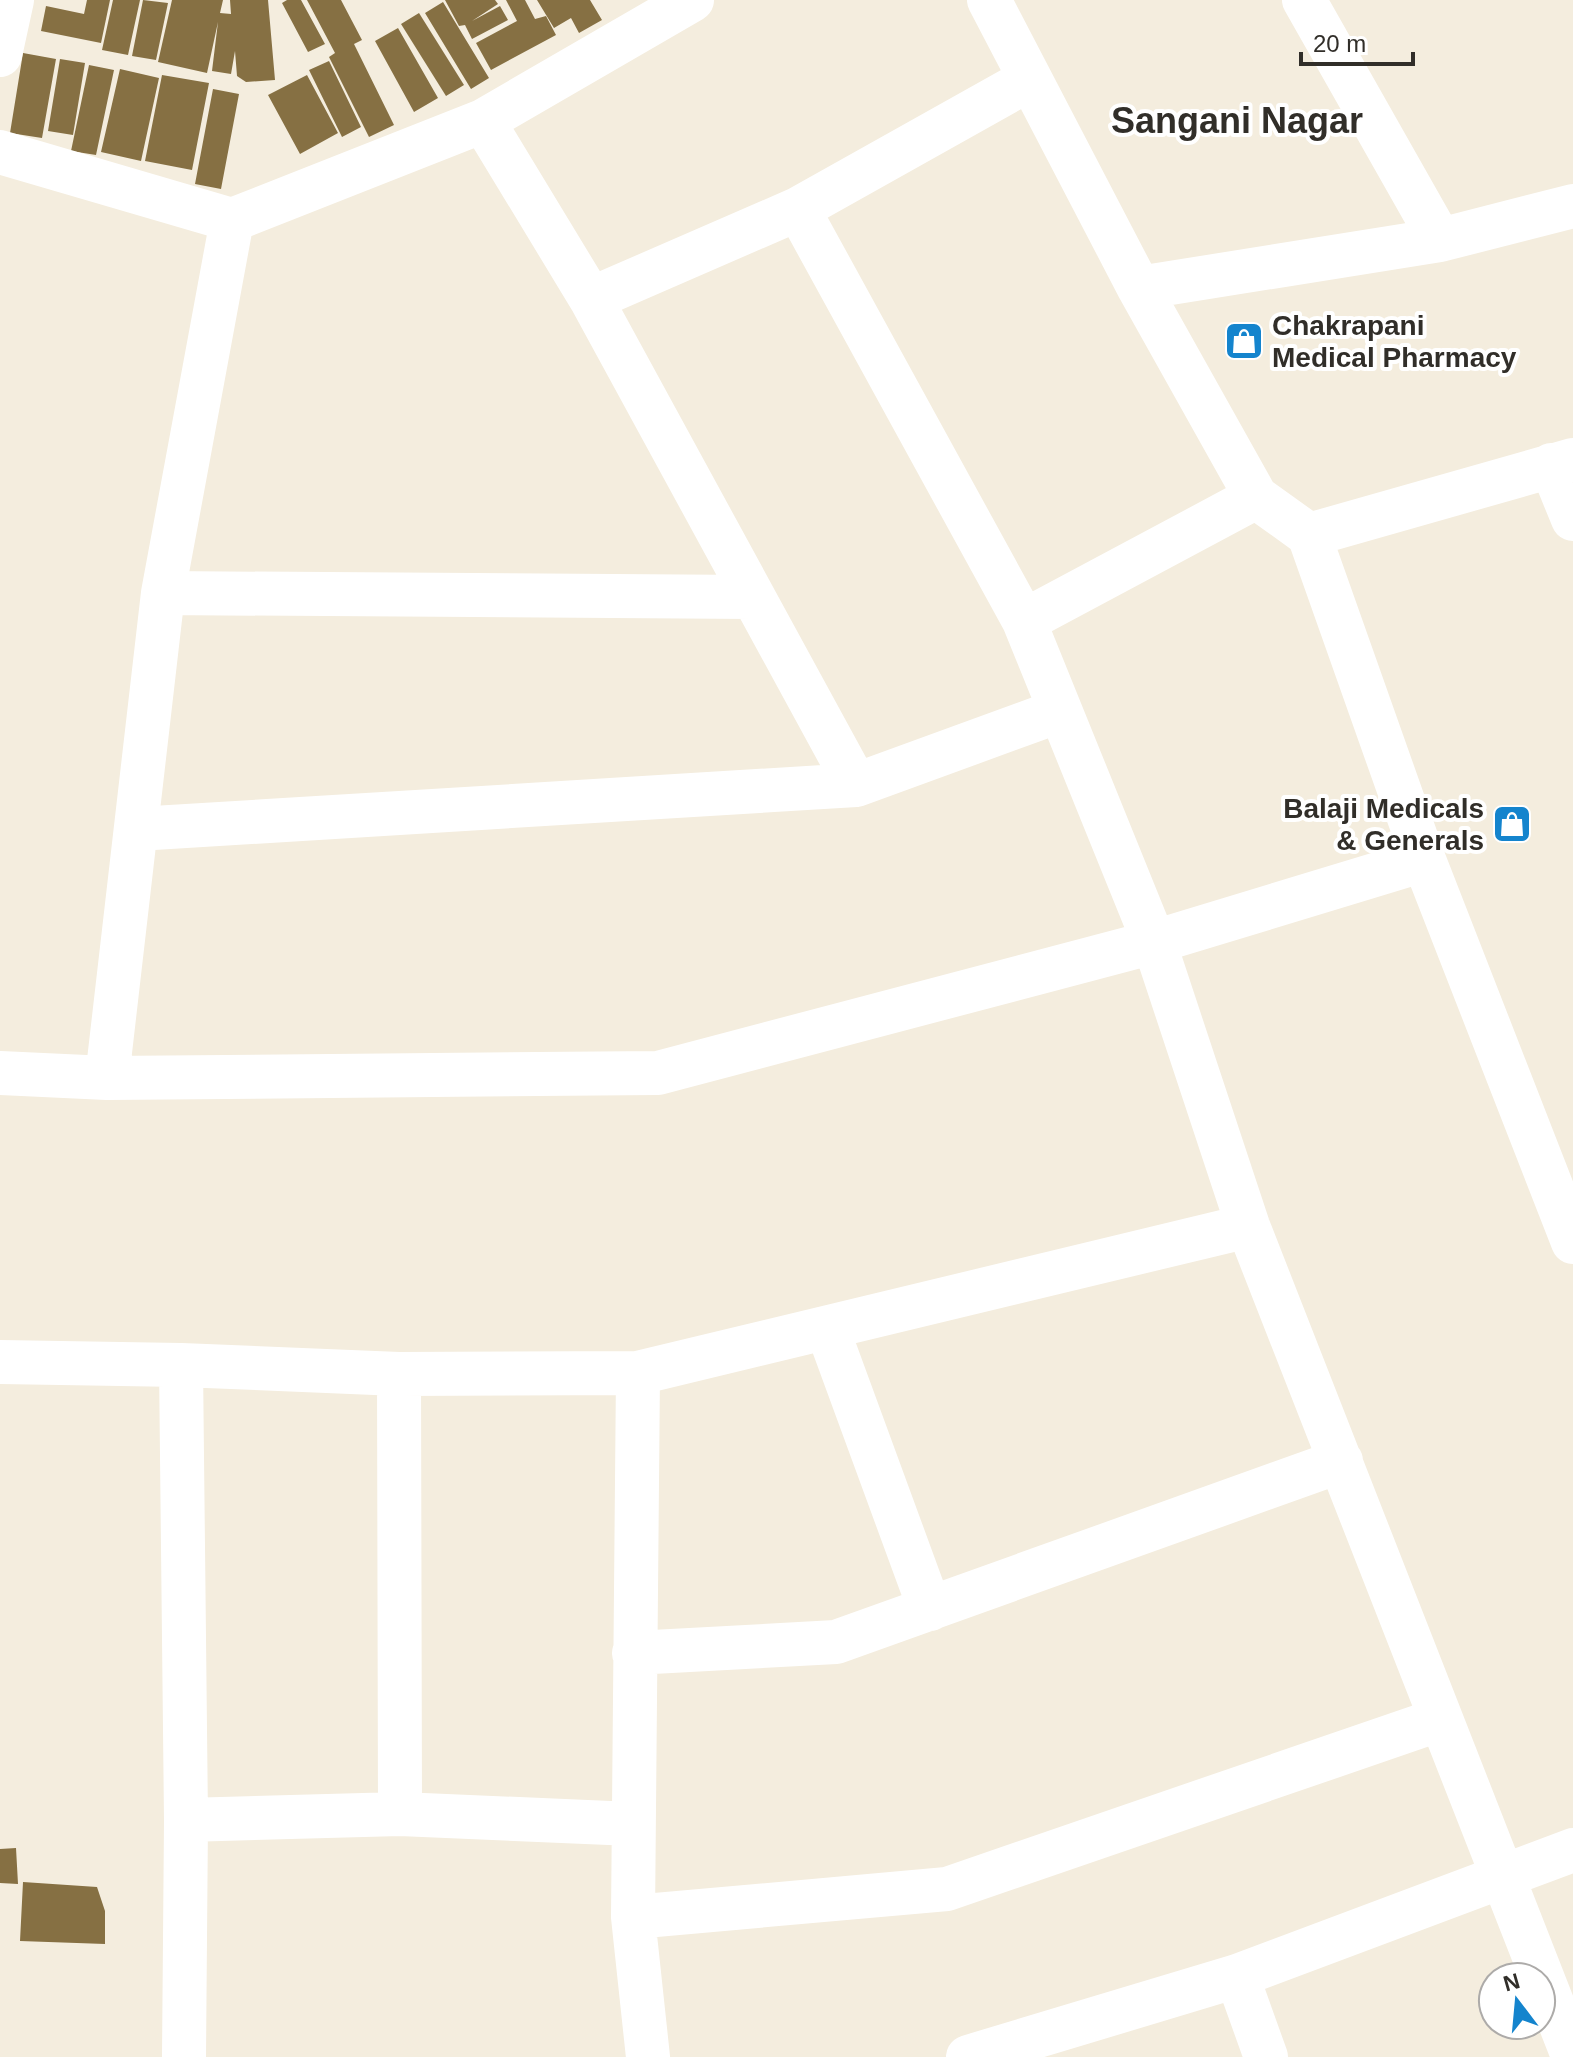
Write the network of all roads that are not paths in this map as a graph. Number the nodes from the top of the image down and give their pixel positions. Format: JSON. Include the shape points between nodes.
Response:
{"nodes":[{"id":1,"x":12,"y":0,"type":"edge"},
{"id":2,"x":691,"y":0,"type":"edge"},
{"id":3,"x":989,"y":0,"type":"edge"},
{"id":4,"x":1304,"y":0,"type":"edge"},
{"id":5,"x":0,"y":55,"type":"edge"},
{"id":6,"x":1030,"y":79,"type":"junction"},
{"id":7,"x":483,"y":121,"type":"junction"},
{"id":8,"x":0,"y":152,"type":"edge"},
{"id":9,"x":1573,"y":206,"type":"edge"},
{"id":10,"x":798,"y":209,"type":"junction"},
{"id":11,"x":232,"y":220,"type":"junction"},
{"id":12,"x":1440,"y":240,"type":"junction"},
{"id":13,"x":1139,"y":288,"type":"junction"},
{"id":14,"x":591,"y":299,"type":"junction"},
{"id":15,"x":1562,"y":462,"type":"edge"},
{"id":16,"x":1256,"y":497,"type":"junction"},
{"id":17,"x":1573,"y":519,"type":"edge"},
{"id":18,"x":1309,"y":535,"type":"junction"},
{"id":19,"x":163,"y":593,"type":"junction"},
{"id":20,"x":753,"y":597,"type":"junction"},
{"id":21,"x":1024,"y":621,"type":"junction"},
{"id":22,"x":1059,"y":711,"type":"junction"},
{"id":23,"x":856,"y":785,"type":"junction"},
{"id":24,"x":137,"y":829,"type":"junction"},
{"id":25,"x":1424,"y":860,"type":"junction"},
{"id":26,"x":1154,"y":942,"type":"junction"},
{"id":27,"x":0,"y":1073,"type":"edge"},
{"id":28,"x":107,"y":1078,"type":"junction"},
{"id":29,"x":1248,"y":1226,"type":"junction"},
{"id":30,"x":1573,"y":1242,"type":"edge"},
{"id":31,"x":827,"y":1328,"type":"junction"},
{"id":32,"x":0,"y":1362,"type":"edge"},
{"id":33,"x":181,"y":1365,"type":"junction"},
{"id":34,"x":638,"y":1373,"type":"junction"},
{"id":35,"x":399,"y":1374,"type":"junction"},
{"id":36,"x":1341,"y":1461,"type":"junction"},
{"id":37,"x":930,"y":1609,"type":"junction"},
{"id":38,"x":634,"y":1653,"type":"junction"},
{"id":39,"x":1441,"y":1719,"type":"junction"},
{"id":40,"x":400,"y":1814,"type":"junction"},
{"id":41,"x":186,"y":1820,"type":"junction"},
{"id":42,"x":633,"y":1824,"type":"junction"},
{"id":43,"x":1573,"y":1850,"type":"edge"},
{"id":44,"x":1503,"y":1877,"type":"junction"},
{"id":45,"x":633,"y":1917,"type":"junction"},
{"id":46,"x":1237,"y":1976,"type":"junction"},
{"id":47,"x":1029,"y":2048,"type":"edge"},
{"id":48,"x":1573,"y":2056,"type":"edge"},
{"id":49,"x":184,"y":2057,"type":"edge"},
{"id":50,"x":648,"y":2057,"type":"edge"},
{"id":51,"x":968,"y":2057,"type":"edge"},
{"id":52,"x":1266,"y":2057,"type":"edge"}],
"edges":[{"from":1,"to":5,"type":"street"},
{"from":2,"to":7,"type":"street"},
{"from":3,"to":6,"type":"street"},
{"from":4,"to":12,"type":"street"},
{"from":6,"to":10,"type":"street"},
{"from":6,"to":13,"type":"street"},
{"from":7,"to":11,"type":"street"},
{"from":7,"to":14,"type":"street"},
{"from":8,"to":11,"type":"street"},
{"from":9,"to":12,"type":"street"},
{"from":10,"to":14,"type":"street"},
{"from":10,"to":21,"type":"street"},
{"from":11,"to":19,"type":"street"},
{"from":12,"to":13,"type":"street"},
{"from":13,"to":16,"type":"street"},
{"from":14,"to":20,"type":"street"},
{"from":15,"to":17,"type":"street"},
{"from":15,"to":18,"type":"street"},
{"from":16,"to":18,"type":"street"},
{"from":16,"to":21,"type":"street"},
{"from":18,"to":25,"type":"street"},
{"from":19,"to":20,"type":"street"},
{"from":19,"to":24,"type":"street"},
{"from":20,"to":23,"type":"street"},
{"from":21,"to":22,"type":"street"},
{"from":22,"to":23,"type":"street"},
{"from":22,"to":26,"type":"street"},
{"from":23,"to":24,"type":"street"},
{"from":24,"to":28,"type":"street"},
{"from":25,"to":26,"type":"street"},
{"from":25,"to":30,"type":"street"},
{"from":26,"to":28,"type":"street","via":[[658,1073]]},
{"from":26,"to":29,"type":"street"},
{"from":27,"to":28,"type":"street"},
{"from":29,"to":31,"type":"street"},
{"from":29,"to":36,"type":"street"},
{"from":31,"to":34,"type":"street"},
{"from":31,"to":37,"type":"street"},
{"from":32,"to":33,"type":"street"},
{"from":33,"to":35,"type":"street"},
{"from":33,"to":41,"type":"street"},
{"from":34,"to":35,"type":"street"},
{"from":34,"to":38,"type":"street"},
{"from":35,"to":40,"type":"street"},
{"from":36,"to":37,"type":"street"},
{"from":36,"to":39,"type":"street"},
{"from":37,"to":38,"type":"street","via":[[836,1642]]},
{"from":38,"to":42,"type":"street"},
{"from":39,"to":44,"type":"street"},
{"from":39,"to":45,"type":"street","via":[[947,1889]]},
{"from":40,"to":41,"type":"street"},
{"from":40,"to":42,"type":"street"},
{"from":41,"to":49,"type":"street"},
{"from":42,"to":45,"type":"street"},
{"from":43,"to":44,"type":"street"},
{"from":44,"to":46,"type":"street"},
{"from":44,"to":48,"type":"street"},
{"from":45,"to":50,"type":"street"},
{"from":46,"to":47,"type":"street"},
{"from":46,"to":52,"type":"street"},
{"from":47,"to":51,"type":"street"}]}
